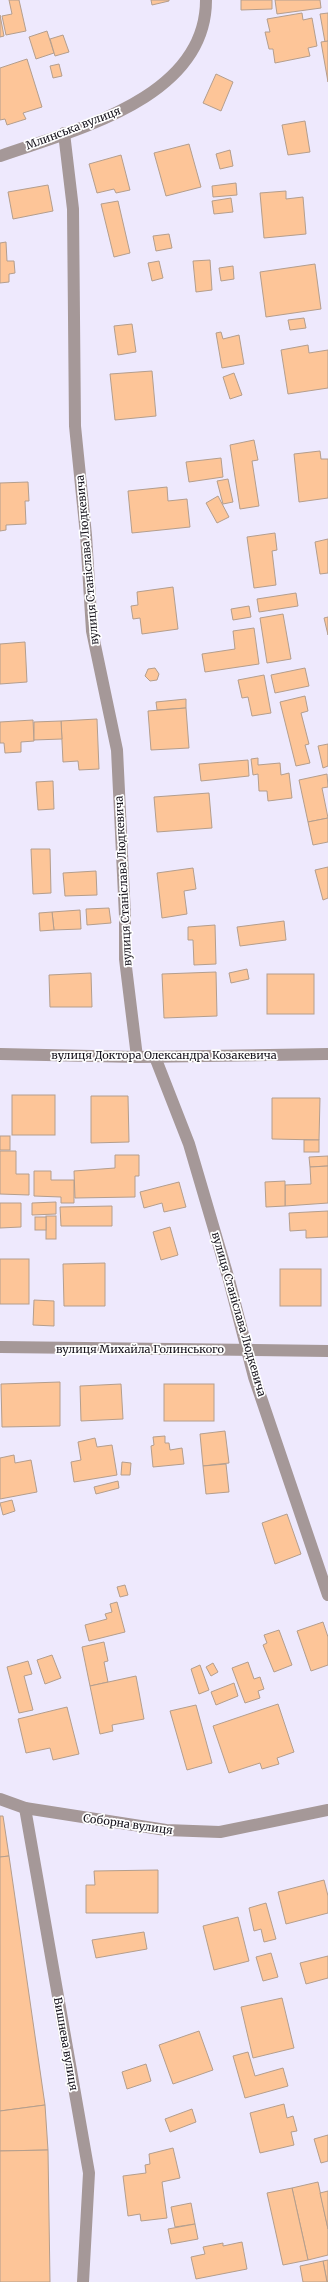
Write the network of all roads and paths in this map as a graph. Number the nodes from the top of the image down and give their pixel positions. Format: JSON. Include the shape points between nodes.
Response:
{"nodes":[{"id":1,"x":206,"y":0,"type":"edge"},
{"id":2,"x":64,"y":133,"type":"junction"},
{"id":3,"x":0,"y":156,"type":"edge"},
{"id":4,"x":0,"y":1054,"type":"edge"},
{"id":5,"x":328,"y":1054,"type":"edge"},
{"id":6,"x":137,"y":1057,"type":"junction"},
{"id":7,"x":155,"y":1057,"type":"junction"},
{"id":8,"x":0,"y":1347,"type":"edge"},
{"id":9,"x":248,"y":1349,"type":"junction"},
{"id":10,"x":328,"y":1350,"type":"edge"},
{"id":11,"x":328,"y":1595,"type":"edge"},
{"id":12,"x":0,"y":1799,"type":"edge"},
{"id":13,"x":25,"y":1808,"type":"junction"},
{"id":14,"x":328,"y":1810,"type":"edge"},
{"id":15,"x":83,"y":2282,"type":"edge"}],
"edges":[{"from":1,"to":2,"type":"street","name":"Млинська вулиця","via":[[204,19],[197,42],[189,56],[168,80],[121,110]]},
{"from":2,"to":3,"type":"street","name":"Млинська вулиця"},
{"from":2,"to":6,"type":"street","name":"вулиця Станіслава Людкевича","via":[[73,209],[75,426],[92,631],[117,750],[125,959]]},
{"from":4,"to":6,"type":"street","name":"вулиця Доктора Олександра Козакевича"},
{"from":5,"to":7,"type":"street","name":"вулиця Доктора Олександра Козакевича"},
{"from":6,"to":7,"type":"street","name":"вулиця Доктора Олександра Козакевича"},
{"from":7,"to":9,"type":"street","name":"вулиця Станіслава Людкевича","via":[[191,1151]]},
{"from":8,"to":9,"type":"street","name":"вулиця Михайла Голинського"},
{"from":9,"to":10,"type":"street","name":"вулиця Михайла Голинського"},
{"from":9,"to":11,"type":"street","name":"вулиця Станіслава Людкевича","via":[[254,1377]]},
{"from":12,"to":13,"type":"street","name":"Соборна вулиця"},
{"from":13,"to":14,"type":"street","name":"Соборна вулиця","via":[[166,1830],[220,1832]]},
{"from":13,"to":15,"type":"street","name":"Вишнева вулиця","via":[[89,2173]]}]}
